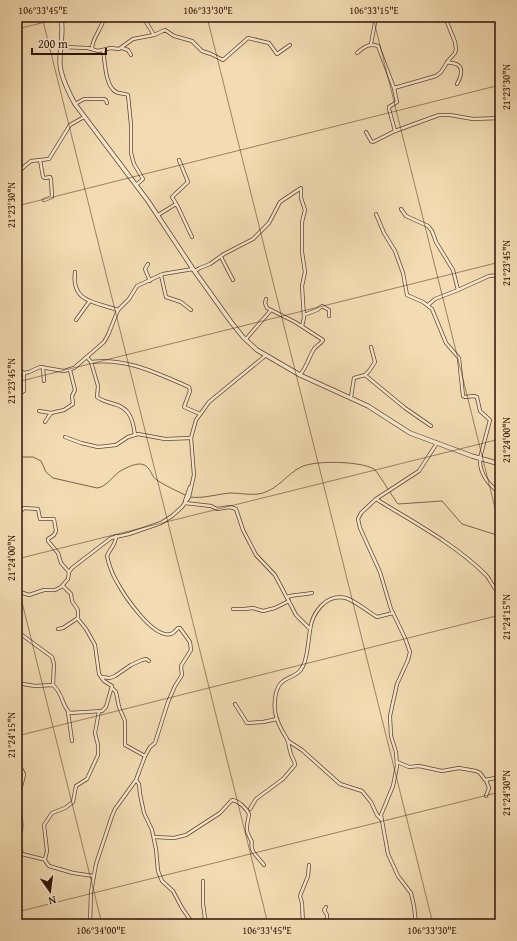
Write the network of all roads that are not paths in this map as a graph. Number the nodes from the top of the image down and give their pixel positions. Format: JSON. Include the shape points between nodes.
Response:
{"nodes":[{"id":1,"x":62,"y":17,"type":"edge"},
{"id":2,"x":104,"y":17,"type":"edge"},
{"id":3,"x":143,"y":17,"type":"edge"},
{"id":4,"x":345,"y":17,"type":"edge"},
{"id":5,"x":376,"y":17,"type":"edge"},
{"id":6,"x":445,"y":17,"type":"edge"},
{"id":7,"x":498,"y":17,"type":"edge"},
{"id":8,"x":335,"y":20,"type":"dead end"},
{"id":9,"x":154,"y":36,"type":"junction"},
{"id":10,"x":500,"y":39,"type":"edge"},
{"id":11,"x":371,"y":44,"type":"junction"},
{"id":12,"x":290,"y":45,"type":"dead end"},
{"id":13,"x":62,"y":47,"type":"junction"},
{"id":14,"x":122,"y":48,"type":"junction"},
{"id":15,"x":92,"y":49,"type":"junction"},
{"id":16,"x":103,"y":50,"type":"junction"},
{"id":17,"x":357,"y":53,"type":"dead end"},
{"id":18,"x":131,"y":55,"type":"dead end"},
{"id":19,"x":447,"y":62,"type":"junction"},
{"id":20,"x":457,"y":84,"type":"dead end"},
{"id":21,"x":394,"y":88,"type":"junction"},
{"id":22,"x":107,"y":103,"type":"dead end"},
{"id":23,"x":76,"y":104,"type":"junction"},
{"id":24,"x":84,"y":117,"type":"junction"},
{"id":25,"x":500,"y":118,"type":"edge"},
{"id":26,"x":394,"y":131,"type":"junction"},
{"id":27,"x":366,"y":132,"type":"dead end"},
{"id":28,"x":40,"y":160,"type":"junction"},
{"id":29,"x":179,"y":160,"type":"dead end"},
{"id":30,"x":17,"y":173,"type":"edge"},
{"id":31,"x":136,"y":185,"type":"junction"},
{"id":32,"x":44,"y":200,"type":"dead end"},
{"id":33,"x":176,"y":204,"type":"junction"},
{"id":34,"x":401,"y":208,"type":"dead end"},
{"id":35,"x":376,"y":214,"type":"dead end"},
{"id":36,"x":157,"y":216,"type":"junction"},
{"id":37,"x":192,"y":237,"type":"dead end"},
{"id":38,"x":221,"y":256,"type":"junction"},
{"id":39,"x":148,"y":264,"type":"dead end"},
{"id":40,"x":194,"y":270,"type":"junction"},
{"id":41,"x":74,"y":272,"type":"dead end"},
{"id":42,"x":161,"y":275,"type":"junction"},
{"id":43,"x":500,"y":275,"type":"edge"},
{"id":44,"x":233,"y":280,"type":"dead end"},
{"id":45,"x":150,"y":281,"type":"junction"},
{"id":46,"x":458,"y":290,"type":"junction"},
{"id":47,"x":266,"y":299,"type":"dead end"},
{"id":48,"x":89,"y":302,"type":"junction"},
{"id":49,"x":428,"y":305,"type":"junction"},
{"id":50,"x":118,"y":310,"type":"junction"},
{"id":51,"x":191,"y":310,"type":"dead end"},
{"id":52,"x":271,"y":310,"type":"junction"},
{"id":53,"x":304,"y":315,"type":"junction"},
{"id":54,"x":329,"y":316,"type":"dead end"},
{"id":55,"x":76,"y":320,"type":"dead end"},
{"id":56,"x":302,"y":326,"type":"junction"},
{"id":57,"x":246,"y":340,"type":"junction"},
{"id":58,"x":372,"y":347,"type":"dead end"},
{"id":59,"x":265,"y":356,"type":"junction"},
{"id":60,"x":87,"y":357,"type":"junction"},
{"id":61,"x":91,"y":362,"type":"junction"},
{"id":62,"x":17,"y":366,"type":"edge"},
{"id":63,"x":43,"y":367,"type":"junction"},
{"id":64,"x":70,"y":370,"type":"junction"},
{"id":65,"x":24,"y":373,"type":"junction"},
{"id":66,"x":300,"y":375,"type":"junction"},
{"id":67,"x":365,"y":375,"type":"junction"},
{"id":68,"x":44,"y":381,"type":"dead end"},
{"id":69,"x":17,"y":395,"type":"edge"},
{"id":70,"x":351,"y":397,"type":"junction"},
{"id":71,"x":39,"y":411,"type":"dead end"},
{"id":72,"x":51,"y":413,"type":"junction"},
{"id":73,"x":200,"y":414,"type":"junction"},
{"id":74,"x":45,"y":422,"type":"dead end"},
{"id":75,"x":431,"y":426,"type":"dead end"},
{"id":76,"x":135,"y":435,"type":"junction"},
{"id":77,"x":65,"y":437,"type":"dead end"},
{"id":78,"x":191,"y":438,"type":"junction"},
{"id":79,"x":437,"y":443,"type":"junction"},
{"id":80,"x":480,"y":458,"type":"junction"},
{"id":81,"x":500,"y":464,"type":"edge"},
{"id":82,"x":500,"y":493,"type":"edge"},
{"id":83,"x":376,"y":499,"type":"junction"},
{"id":84,"x":185,"y":502,"type":"junction"},
{"id":85,"x":17,"y":515,"type":"edge"},
{"id":86,"x":116,"y":536,"type":"junction"},
{"id":87,"x":69,"y":572,"type":"junction"},
{"id":88,"x":63,"y":586,"type":"junction"},
{"id":89,"x":17,"y":591,"type":"edge"},
{"id":90,"x":312,"y":593,"type":"dead end"},
{"id":91,"x":500,"y":595,"type":"edge"},
{"id":92,"x":287,"y":597,"type":"junction"},
{"id":93,"x":289,"y":601,"type":"junction"},
{"id":94,"x":233,"y":609,"type":"dead end"},
{"id":95,"x":393,"y":613,"type":"junction"},
{"id":96,"x":78,"y":618,"type":"junction"},
{"id":97,"x":58,"y":629,"type":"dead end"},
{"id":98,"x":310,"y":629,"type":"junction"},
{"id":99,"x":17,"y":633,"type":"edge"},
{"id":100,"x":149,"y":661,"type":"dead end"},
{"id":101,"x":101,"y":676,"type":"junction"},
{"id":102,"x":17,"y":683,"type":"edge"},
{"id":103,"x":52,"y":685,"type":"junction"},
{"id":104,"x":112,"y":688,"type":"junction"},
{"id":105,"x":235,"y":704,"type":"dead end"},
{"id":106,"x":68,"y":711,"type":"junction"},
{"id":107,"x":99,"y":711,"type":"junction"},
{"id":108,"x":277,"y":719,"type":"junction"},
{"id":109,"x":72,"y":741,"type":"dead end"},
{"id":110,"x":288,"y":741,"type":"junction"},
{"id":111,"x":145,"y":756,"type":"junction"},
{"id":112,"x":17,"y":761,"type":"edge"},
{"id":113,"x":397,"y":762,"type":"junction"},
{"id":114,"x":500,"y":777,"type":"edge"},
{"id":115,"x":136,"y":780,"type":"junction"},
{"id":116,"x":486,"y":780,"type":"junction"},
{"id":117,"x":486,"y":796,"type":"dead end"},
{"id":118,"x":250,"y":809,"type":"dead end"},
{"id":119,"x":382,"y":820,"type":"junction"},
{"id":120,"x":154,"y":837,"type":"junction"},
{"id":121,"x":18,"y":838,"type":"edge"},
{"id":122,"x":44,"y":859,"type":"junction"},
{"id":123,"x":264,"y":865,"type":"dead end"},
{"id":124,"x":309,"y":865,"type":"dead end"},
{"id":125,"x":94,"y":876,"type":"junction"},
{"id":126,"x":203,"y":881,"type":"dead end"},
{"id":127,"x":326,"y":907,"type":"dead end"},
{"id":128,"x":90,"y":924,"type":"edge"},
{"id":129,"x":193,"y":924,"type":"edge"},
{"id":130,"x":199,"y":924,"type":"edge"},
{"id":131,"x":303,"y":924,"type":"edge"},
{"id":132,"x":327,"y":924,"type":"edge"},
{"id":133,"x":416,"y":924,"type":"edge"}],
"edges":[{"from":1,"to":13,"type":"street"},
{"from":2,"to":15,"type":"street"},
{"from":3,"to":9,"type":"street"},
{"from":4,"to":8,"type":"street"},
{"from":5,"to":11,"type":"street"},
{"from":6,"to":19,"type":"street","via":[[456,49],[455,54]]},
{"from":7,"to":10,"type":"street"},
{"from":9,"to":12,"type":"street","via":[[166,30],[174,36],[192,41],[202,51],[223,60],[248,38],[269,43],[278,55]]},
{"from":9,"to":14,"type":"street","via":[[133,39]]},
{"from":11,"to":17,"type":"street"},
{"from":11,"to":21,"type":"street","via":[[379,47]]},
{"from":13,"to":15,"type":"street"},
{"from":13,"to":23,"type":"street","via":[[60,65],[69,93]]},
{"from":14,"to":16,"type":"street"},
{"from":14,"to":18,"type":"street"},
{"from":15,"to":16,"type":"street"},
{"from":16,"to":31,"type":"street","via":[[105,71],[110,83],[115,92],[128,97],[134,164],[144,179]]},
{"from":19,"to":20,"type":"street","via":[[460,68],[461,78]]},
{"from":19,"to":21,"type":"street","via":[[436,76]]},
{"from":21,"to":26,"type":"street","via":[[397,102],[389,109]]},
{"from":22,"to":23,"type":"street","via":[[104,99],[84,100]]},
{"from":23,"to":24,"type":"street"},
{"from":24,"to":28,"type":"street","via":[[70,125],[50,158]]},
{"from":24,"to":31,"type":"street"},
{"from":25,"to":26,"type":"street","via":[[473,119],[444,115]]},
{"from":26,"to":27,"type":"street","via":[[373,142]]},
{"from":28,"to":30,"type":"street","via":[[29,162]]},
{"from":28,"to":32,"type":"street","via":[[43,177],[51,179],[52,197]]},
{"from":29,"to":33,"type":"street","via":[[188,182],[172,196]]},
{"from":31,"to":36,"type":"street"},
{"from":33,"to":36,"type":"street"},
{"from":33,"to":37,"type":"street"},
{"from":34,"to":46,"type":"street","via":[[406,216],[431,230],[452,270]]},
{"from":35,"to":49,"type":"street","via":[[395,251],[407,295]]},
{"from":36,"to":40,"type":"street"},
{"from":38,"to":40,"type":"street","via":[[210,264]]},
{"from":38,"to":44,"type":"street"},
{"from":38,"to":53,"type":"street","via":[[257,236],[269,223],[280,202],[301,188],[305,210],[302,222]]},
{"from":39,"to":45,"type":"street","via":[[146,269]]},
{"from":40,"to":42,"type":"street"},
{"from":40,"to":57,"type":"street"},
{"from":41,"to":48,"type":"street","via":[[75,288]]},
{"from":42,"to":45,"type":"street"},
{"from":42,"to":51,"type":"street","via":[[166,297],[180,302]]},
{"from":43,"to":46,"type":"street","via":[[489,276]]},
{"from":45,"to":50,"type":"street","via":[[137,286]]},
{"from":46,"to":49,"type":"street","via":[[435,299]]},
{"from":47,"to":52,"type":"street","via":[[265,306]]},
{"from":48,"to":50,"type":"street"},
{"from":48,"to":55,"type":"street"},
{"from":49,"to":80,"type":"street","via":[[446,344],[459,358],[463,396],[477,397],[480,411],[490,420]]},
{"from":50,"to":60,"type":"street","via":[[107,338]]},
{"from":52,"to":56,"type":"street"},
{"from":52,"to":57,"type":"street"},
{"from":53,"to":54,"type":"street","via":[[322,306],[329,311]]},
{"from":53,"to":56,"type":"street"},
{"from":56,"to":66,"type":"street","via":[[323,340],[315,348]]},
{"from":57,"to":59,"type":"street"},
{"from":58,"to":67,"type":"street","via":[[375,362]]},
{"from":59,"to":66,"type":"street"},
{"from":59,"to":73,"type":"street","via":[[214,398]]},
{"from":60,"to":61,"type":"street"},
{"from":60,"to":64,"type":"street"},
{"from":61,"to":73,"type":"street","via":[[129,363],[189,387],[184,408]]},
{"from":61,"to":76,"type":"street","via":[[98,386],[97,397],[124,408],[134,422]]},
{"from":62,"to":65,"type":"street"},
{"from":63,"to":64,"type":"street","via":[[60,371]]},
{"from":63,"to":65,"type":"street"},
{"from":63,"to":68,"type":"street"},
{"from":64,"to":72,"type":"street","via":[[75,388],[73,404],[64,410]]},
{"from":65,"to":69,"type":"street","via":[[24,391]]},
{"from":66,"to":70,"type":"street"},
{"from":67,"to":70,"type":"street","via":[[354,378]]},
{"from":67,"to":75,"type":"street"},
{"from":70,"to":79,"type":"street","via":[[410,432]]},
{"from":71,"to":72,"type":"street"},
{"from":72,"to":74,"type":"street"},
{"from":73,"to":78,"type":"street"},
{"from":76,"to":77,"type":"street","via":[[116,445],[98,447]]},
{"from":76,"to":78,"type":"street","via":[[142,434],[165,440]]},
{"from":78,"to":84,"type":"street","via":[[194,473]]},
{"from":79,"to":80,"type":"street"},
{"from":79,"to":83,"type":"street","via":[[419,471]]},
{"from":80,"to":81,"type":"street"},
{"from":80,"to":82,"type":"street","via":[[481,469],[488,482]]},
{"from":83,"to":91,"type":"street","via":[[437,537],[468,560],[487,577]]},
{"from":83,"to":95,"type":"street","via":[[361,513],[358,523],[380,572]]},
{"from":84,"to":86,"type":"street","via":[[161,524]]},
{"from":84,"to":92,"type":"street","via":[[217,509],[236,509],[253,550],[275,575]]},
{"from":85,"to":87,"type":"street","via":[[24,508],[38,509],[40,519],[54,519],[56,531],[48,541]]},
{"from":86,"to":87,"type":"street","via":[[76,564]]},
{"from":86,"to":111,"type":"street","via":[[116,544],[108,553],[108,558],[113,576],[126,596],[152,627],[165,634],[171,634],[180,628],[191,647],[181,666],[182,675],[168,702],[155,743]]},
{"from":87,"to":88,"type":"street"},
{"from":88,"to":89,"type":"street","via":[[29,595]]},
{"from":88,"to":96,"type":"street","via":[[71,594],[78,610]]},
{"from":90,"to":92,"type":"street"},
{"from":92,"to":93,"type":"street"},
{"from":93,"to":94,"type":"street","via":[[263,611],[253,608]]},
{"from":93,"to":98,"type":"street","via":[[296,615]]},
{"from":95,"to":98,"type":"street","via":[[378,617],[350,600],[331,598],[320,607]]},
{"from":95,"to":113,"type":"street","via":[[410,654],[397,684],[390,716],[391,736]]},
{"from":96,"to":97,"type":"street"},
{"from":96,"to":101,"type":"street","via":[[95,645]]},
{"from":98,"to":108,"type":"street","via":[[303,668],[278,687],[275,704]]},
{"from":99,"to":103,"type":"street","via":[[52,657]]},
{"from":100,"to":101,"type":"street","via":[[145,659],[138,662],[111,678]]},
{"from":101,"to":104,"type":"street","via":[[112,685]]},
{"from":102,"to":103,"type":"street"},
{"from":103,"to":106,"type":"street","via":[[62,697]]},
{"from":104,"to":107,"type":"street","via":[[106,707]]},
{"from":104,"to":111,"type":"street","via":[[116,692],[125,721],[125,744]]},
{"from":105,"to":108,"type":"street","via":[[247,723]]},
{"from":106,"to":107,"type":"street"},
{"from":106,"to":109,"type":"street"},
{"from":107,"to":122,"type":"street","via":[[95,733],[98,755],[87,779],[76,786],[73,802],[52,813],[44,823],[47,851]]},
{"from":108,"to":110,"type":"street"},
{"from":110,"to":118,"type":"street","via":[[295,765],[256,799]]},
{"from":110,"to":119,"type":"street","via":[[340,784],[362,792]]},
{"from":111,"to":115,"type":"street"},
{"from":112,"to":121,"type":"street","via":[[24,774],[19,796],[22,827]]},
{"from":113,"to":116,"type":"street","via":[[409,767],[419,766],[442,771],[459,768],[477,771]]},
{"from":113,"to":119,"type":"street","via":[[394,782],[382,813]]},
{"from":114,"to":116,"type":"street"},
{"from":115,"to":120,"type":"street","via":[[144,813]]},
{"from":115,"to":125,"type":"street","via":[[115,809]]},
{"from":116,"to":117,"type":"street","via":[[490,788]]},
{"from":119,"to":133,"type":"street","via":[[389,857],[398,876],[410,891]]},
{"from":120,"to":123,"type":"street","via":[[174,838],[186,835],[220,813],[234,800],[249,814],[247,835],[252,842],[252,850]]},
{"from":120,"to":129,"type":"street","via":[[160,877],[174,891]]},
{"from":121,"to":122,"type":"street","via":[[22,854]]},
{"from":122,"to":125,"type":"street","via":[[49,866]]},
{"from":124,"to":131,"type":"street","via":[[308,876],[300,896]]},
{"from":125,"to":128,"type":"street"},
{"from":126,"to":130,"type":"street","via":[[204,919]]},
{"from":127,"to":132,"type":"street","via":[[324,910]]}]}
